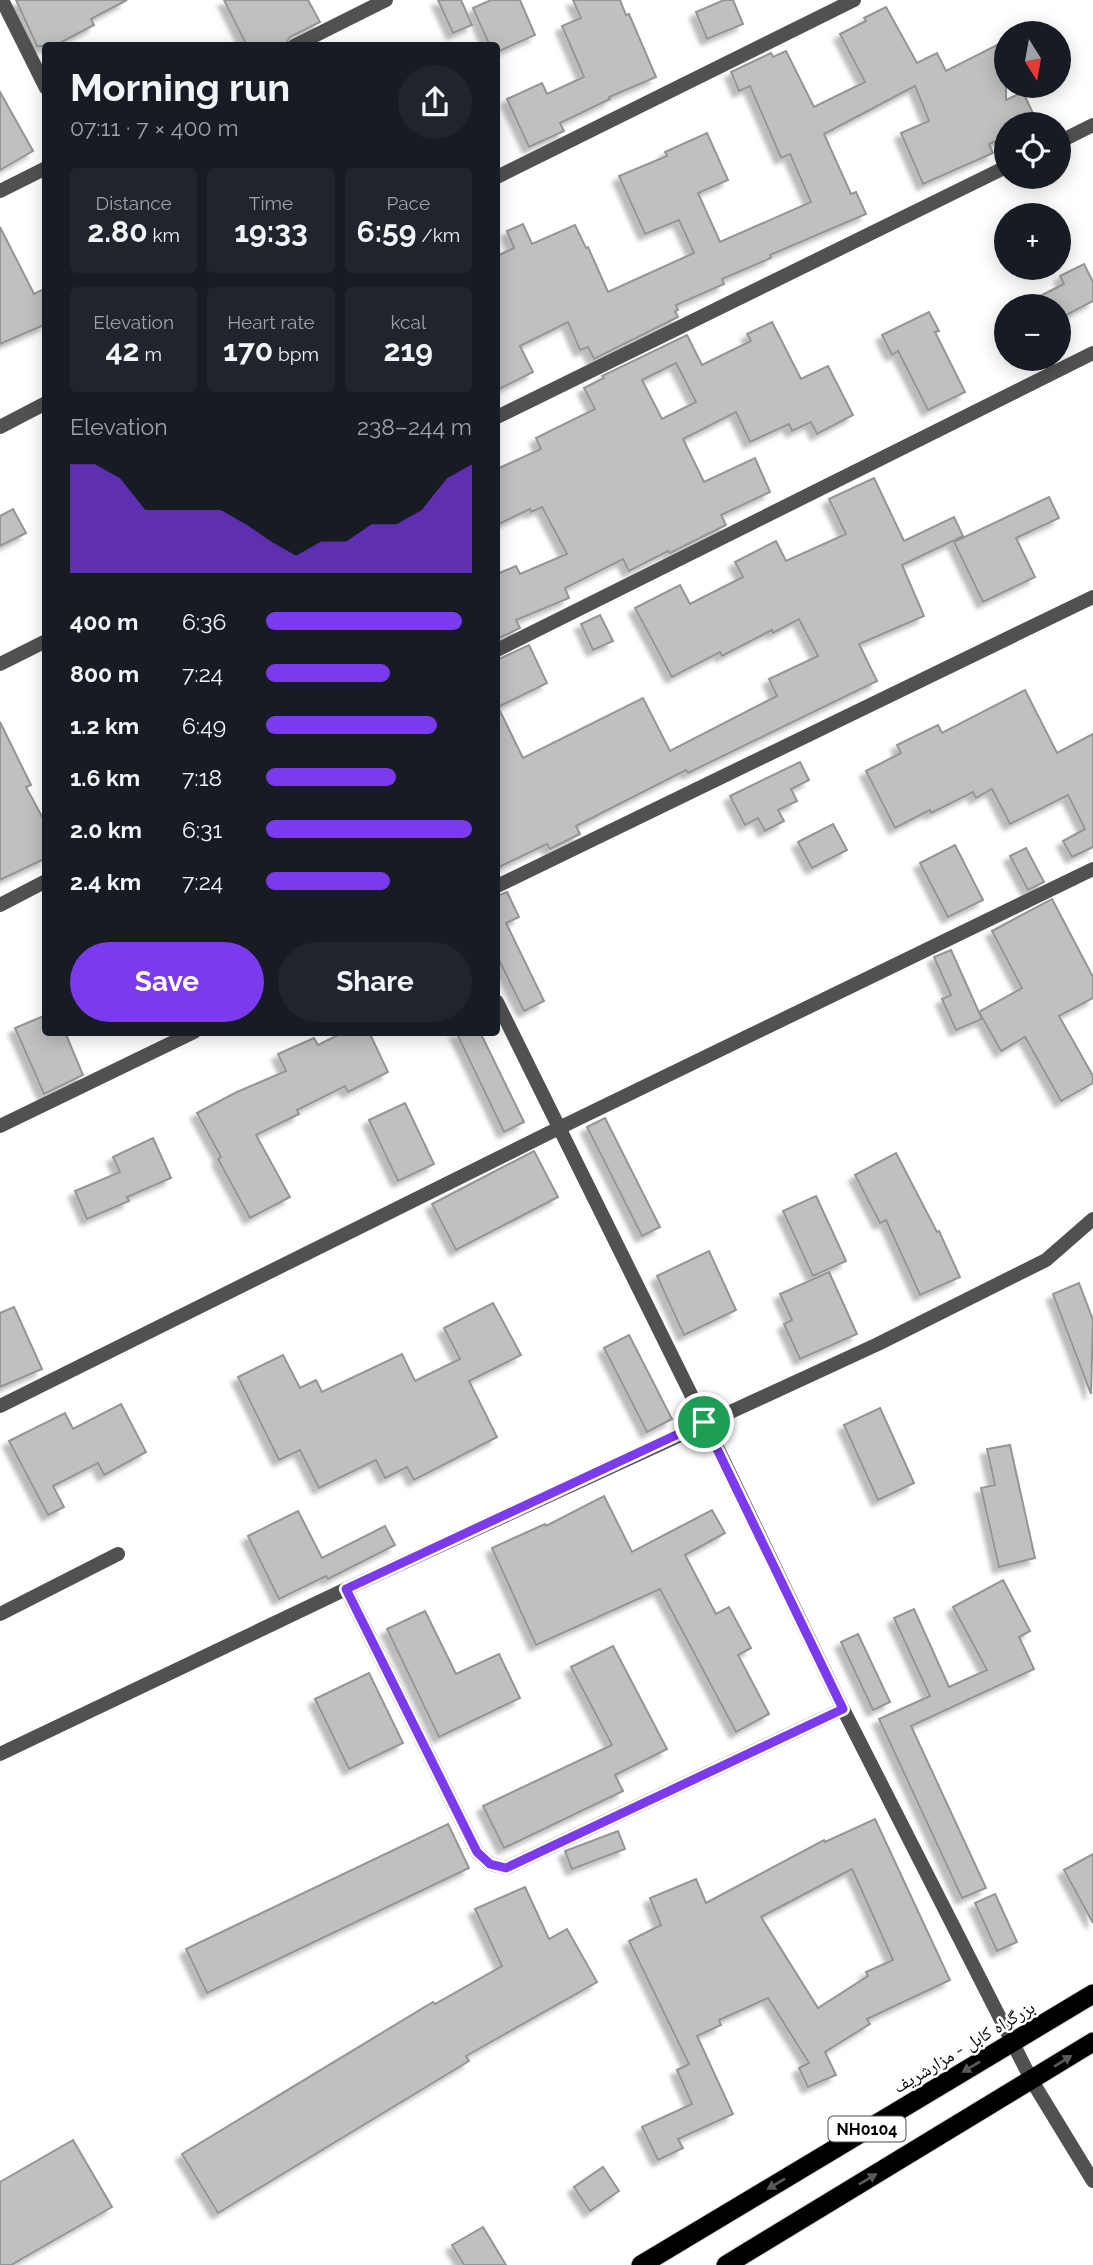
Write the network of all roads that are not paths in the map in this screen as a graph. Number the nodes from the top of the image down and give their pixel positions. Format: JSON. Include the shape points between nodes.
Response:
{"nodes":[{"id":1,"x":2,"y":0,"type":"edge"},
{"id":2,"x":386,"y":0,"type":"edge"},
{"id":3,"x":854,"y":0,"type":"edge"},
{"id":4,"x":301,"y":42,"type":"edge"},
{"id":5,"x":42,"y":80,"type":"edge"},
{"id":6,"x":1093,"y":125,"type":"edge"},
{"id":7,"x":1071,"y":136,"type":"edge"},
{"id":8,"x":42,"y":170,"type":"edge"},
{"id":9,"x":994,"y":173,"type":"edge"},
{"id":10,"x":500,"y":176,"type":"edge"},
{"id":11,"x":0,"y":191,"type":"edge"},
{"id":12,"x":1093,"y":353,"type":"edge"},
{"id":13,"x":42,"y":405,"type":"edge"},
{"id":14,"x":500,"y":416,"type":"edge"},
{"id":15,"x":0,"y":427,"type":"edge"},
{"id":16,"x":1093,"y":597,"type":"edge"},
{"id":17,"x":42,"y":643,"type":"edge"},
{"id":18,"x":500,"y":649,"type":"edge"},
{"id":19,"x":0,"y":664,"type":"edge"},
{"id":20,"x":1093,"y":869,"type":"edge"},
{"id":21,"x":42,"y":883,"type":"edge"},
{"id":22,"x":500,"y":885,"type":"edge"},
{"id":23,"x":0,"y":905,"type":"edge"},
{"id":24,"x":500,"y":1008,"type":"edge"},
{"id":25,"x":186,"y":1036,"type":"edge"},
{"id":26,"x":0,"y":1126,"type":"edge"},
{"id":27,"x":559,"y":1128,"type":"junction"},
{"id":28,"x":1093,"y":1219,"type":"edge"},
{"id":29,"x":0,"y":1406,"type":"edge"},
{"id":30,"x":704,"y":1422,"type":"junction"},
{"id":31,"x":118,"y":1554,"type":"dead end"},
{"id":32,"x":346,"y":1589,"type":"junction"},
{"id":33,"x":0,"y":1614,"type":"edge"},
{"id":34,"x":843,"y":1709,"type":"junction"},
{"id":35,"x":0,"y":1754,"type":"edge"},
{"id":36,"x":1093,"y":1994,"type":"edge"},
{"id":37,"x":1013,"y":2042,"type":"junction"},
{"id":38,"x":1093,"y":2042,"type":"edge"},
{"id":39,"x":1032,"y":2081,"type":"junction"},
{"id":40,"x":1093,"y":2181,"type":"edge"},
{"id":41,"x":641,"y":2265,"type":"edge"},
{"id":42,"x":726,"y":2265,"type":"edge"}],
"edges":[{"from":1,"to":5,"type":"street"},
{"from":2,"to":4,"type":"street"},
{"from":3,"to":10,"type":"street"},
{"from":6,"to":7,"type":"street"},
{"from":8,"to":11,"type":"street"},
{"from":9,"to":14,"type":"street"},
{"from":12,"to":18,"type":"street"},
{"from":13,"to":15,"type":"street"},
{"from":16,"to":22,"type":"street"},
{"from":17,"to":19,"type":"street"},
{"from":20,"to":27,"type":"street"},
{"from":21,"to":23,"type":"street"},
{"from":24,"to":27,"type":"street"},
{"from":25,"to":26,"type":"street"},
{"from":27,"to":29,"type":"street"},
{"from":27,"to":30,"type":"street"},
{"from":28,"to":30,"type":"street","via":[[1046,1259],[878,1343]]},
{"from":30,"to":32,"type":"street"},
{"from":30,"to":34,"type":"street"},
{"from":31,"to":33,"type":"street"},
{"from":32,"to":34,"type":"street","via":[[477,1852],[490,1864],[506,1868]]},
{"from":32,"to":35,"type":"street"},
{"from":34,"to":37,"type":"street"},
{"from":36,"to":37,"type":"highway","name":"بزرگراه کابل - مزارشریف","number":"NH0104"},
{"from":37,"to":39,"type":"street"},
{"from":37,"to":41,"type":"highway","name":"بزرگراه کابل - مزارشریف","number":"NH0104","one_way":true},
{"from":39,"to":38,"type":"highway","number":"NH0104","one_way":true},
{"from":39,"to":40,"type":"street"},
{"from":42,"to":39,"type":"highway","number":"NH0104","one_way":true}]}
